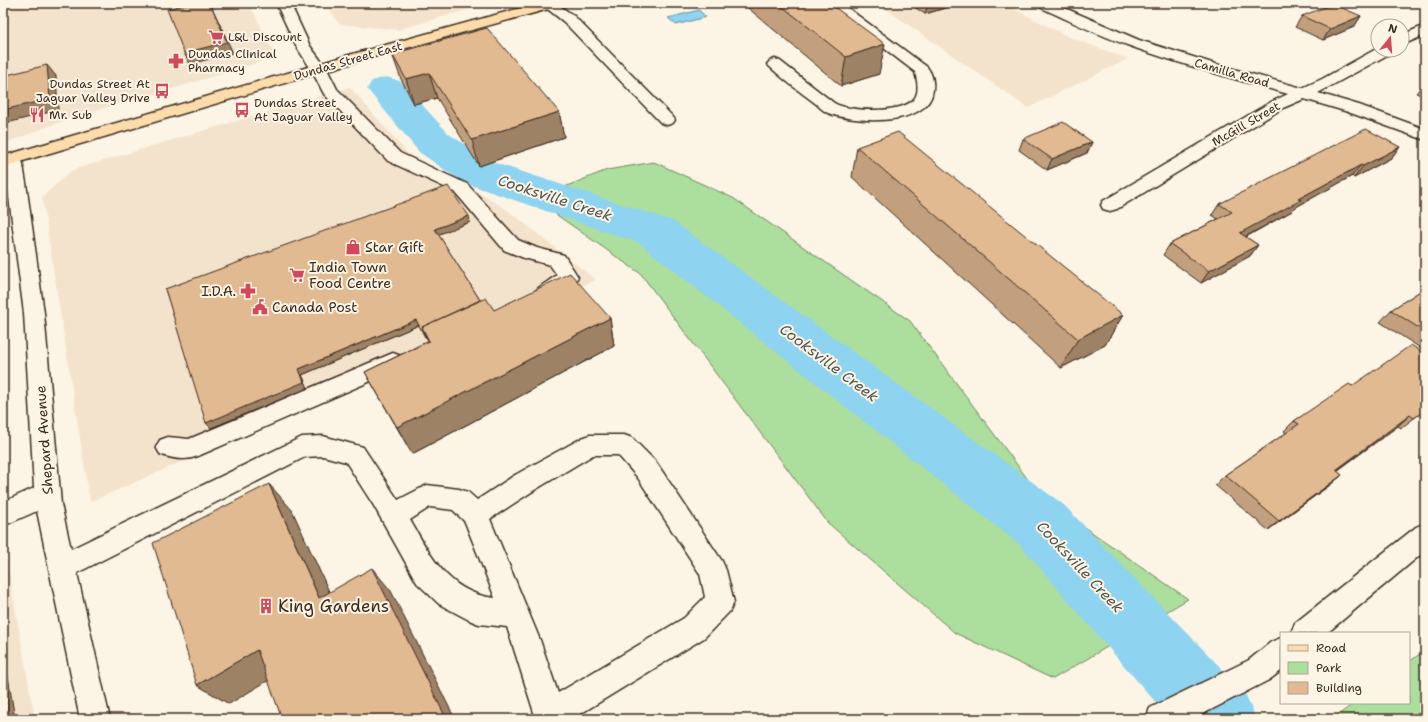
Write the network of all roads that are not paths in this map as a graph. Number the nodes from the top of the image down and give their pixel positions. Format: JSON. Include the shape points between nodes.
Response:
{"nodes":[{"id":1,"x":283,"y":3,"type":"edge"},
{"id":2,"x":832,"y":3,"type":"edge"},
{"id":3,"x":1042,"y":3,"type":"edge"},
{"id":4,"x":551,"y":4,"type":"edge"},
{"id":5,"x":1425,"y":29,"type":"edge"},
{"id":6,"x":1410,"y":37,"type":"edge"},
{"id":7,"x":1372,"y":58,"type":"edge"},
{"id":8,"x":775,"y":64,"type":"dead end"},
{"id":9,"x":319,"y":69,"type":"junction"},
{"id":10,"x":1304,"y":93,"type":"junction"},
{"id":11,"x":667,"y":120,"type":"dead end"},
{"id":12,"x":1425,"y":135,"type":"edge"},
{"id":13,"x":8,"y":160,"type":"edge"},
{"id":14,"x":1110,"y":205,"type":"dead end"},
{"id":15,"x":527,"y":301,"type":"edge"},
{"id":16,"x":409,"y":355,"type":"edge"},
{"id":17,"x":168,"y":446,"type":"dead end"},
{"id":18,"x":48,"y":494,"type":"junction"},
{"id":19,"x":3,"y":514,"type":"edge"},
{"id":20,"x":475,"y":515,"type":"junction"},
{"id":21,"x":393,"y":516,"type":"junction"},
{"id":22,"x":1425,"y":535,"type":"edge"},
{"id":23,"x":62,"y":567,"type":"junction"},
{"id":24,"x":515,"y":614,"type":"junction"},
{"id":25,"x":1306,"y":632,"type":"edge"},
{"id":26,"x":1280,"y":653,"type":"edge"},
{"id":27,"x":550,"y":717,"type":"edge"},
{"id":28,"x":95,"y":719,"type":"edge"},
{"id":29,"x":1161,"y":719,"type":"edge"}],
"edges":[{"from":1,"to":9,"type":"street","via":[[303,46]]},
{"from":2,"to":8,"type":"street","via":[[922,70],[926,79],[919,105],[907,111],[883,115],[833,109]]},
{"from":3,"to":10,"type":"street","name":"Camilla Road","via":[[1134,43]]},
{"from":4,"to":9,"type":"main road","name":"Dundas Street East"},
{"from":4,"to":11,"type":"street","via":[[569,18]]},
{"from":5,"to":6,"type":"street"},
{"from":7,"to":10,"type":"street","name":"McGill Street"},
{"from":9,"to":13,"type":"main road","name":"Dundas Street East"},
{"from":9,"to":15,"type":"street","via":[[330,91],[394,157],[461,188],[511,245],[557,260],[568,277],[555,288]]},
{"from":10,"to":12,"type":"street","name":"Camilla Road"},
{"from":10,"to":14,"type":"street","name":"McGill Street","via":[[1277,105]]},
{"from":13,"to":18,"type":"street","name":"Shepard Avenue","via":[[17,183],[34,313]]},
{"from":16,"to":17,"type":"street","via":[[190,448]]},
{"from":18,"to":19,"type":"street"},
{"from":18,"to":23,"type":"street","name":"Shepard Avenue"},
{"from":20,"to":21,"type":"street","via":[[459,500],[427,496]]},
{"from":20,"to":24,"type":"street"},
{"from":20,"to":27,"type":"street","via":[[590,445],[624,445],[647,470],[713,570],[720,602],[694,628]]},
{"from":21,"to":23,"type":"street","via":[[354,454],[323,446],[302,447]]},
{"from":21,"to":24,"type":"street","via":[[427,574],[449,595],[479,610]]},
{"from":22,"to":25,"type":"street"},
{"from":23,"to":28,"type":"street","name":"Shepard Avenue"},
{"from":24,"to":27,"type":"street","via":[[526,640]]},
{"from":26,"to":29,"type":"street","via":[[1259,670]]}]}
